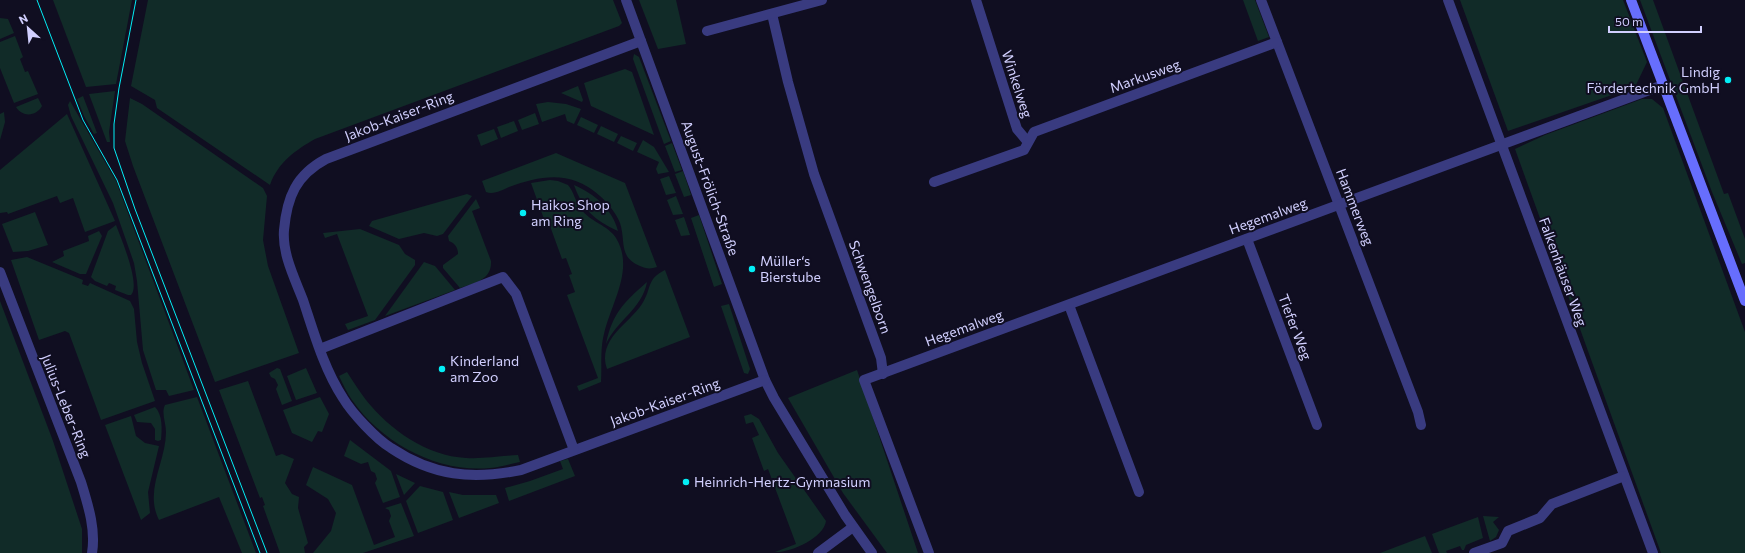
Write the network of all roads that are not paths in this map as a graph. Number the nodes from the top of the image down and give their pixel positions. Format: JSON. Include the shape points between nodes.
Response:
{"nodes":[{"id":1,"x":626,"y":0,"type":"edge"},
{"id":2,"x":822,"y":0,"type":"edge"},
{"id":3,"x":976,"y":0,"type":"edge"},
{"id":4,"x":1261,"y":0,"type":"edge"},
{"id":5,"x":1448,"y":0,"type":"edge"},
{"id":6,"x":1631,"y":0,"type":"edge"},
{"id":7,"x":772,"y":14,"type":"junction"},
{"id":8,"x":707,"y":31,"type":"dead end"},
{"id":9,"x":641,"y":41,"type":"junction"},
{"id":10,"x":1277,"y":42,"type":"junction"},
{"id":11,"x":1663,"y":85,"type":"junction"},
{"id":12,"x":1028,"y":141,"type":"junction"},
{"id":13,"x":1501,"y":145,"type":"junction"},
{"id":14,"x":934,"y":182,"type":"dead end"},
{"id":15,"x":1339,"y":205,"type":"junction"},
{"id":16,"x":1247,"y":238,"type":"junction"},
{"id":17,"x":0,"y":272,"type":"edge"},
{"id":18,"x":1745,"y":301,"type":"edge"},
{"id":19,"x":1069,"y":305,"type":"junction"},
{"id":20,"x":320,"y":349,"type":"junction"},
{"id":21,"x":882,"y":374,"type":"junction"},
{"id":22,"x":765,"y":380,"type":"junction"},
{"id":23,"x":1317,"y":425,"type":"dead end"},
{"id":24,"x":1421,"y":425,"type":"dead end"},
{"id":25,"x":574,"y":450,"type":"junction"},
{"id":26,"x":1624,"y":476,"type":"junction"},
{"id":27,"x":1139,"y":492,"type":"dead end"},
{"id":28,"x":853,"y":527,"type":"junction"},
{"id":29,"x":1504,"y":548,"type":"edge"},
{"id":30,"x":92,"y":553,"type":"edge"},
{"id":31,"x":818,"y":553,"type":"edge"},
{"id":32,"x":872,"y":553,"type":"edge"},
{"id":33,"x":929,"y":553,"type":"edge"},
{"id":34,"x":1474,"y":553,"type":"edge"},
{"id":35,"x":1653,"y":553,"type":"edge"}],
"edges":[{"from":1,"to":9,"type":"street"},
{"from":2,"to":7,"type":"street"},
{"from":3,"to":12,"type":"street","name":"Winkelweg","via":[[1017,129]]},
{"from":4,"to":10,"type":"street","name":"Hammerweg"},
{"from":5,"to":13,"type":"street","name":"Falkenhäuser Weg"},
{"from":6,"to":11,"type":"main road"},
{"from":7,"to":8,"type":"street"},
{"from":7,"to":21,"type":"street","name":"Schwengelborn","via":[[814,174],[881,358]]},
{"from":9,"to":20,"type":"street","name":"Jakob-Kaiser-Ring","via":[[326,159],[306,172],[289,198],[284,232],[285,250]]},
{"from":9,"to":22,"type":"street","name":"August-Frölich-Straße"},
{"from":10,"to":12,"type":"street","name":"Markusweg","via":[[1034,132]]},
{"from":10,"to":15,"type":"street","name":"Hammerweg"},
{"from":11,"to":13,"type":"street","name":"Hegemalweg"},
{"from":11,"to":18,"type":"main road"},
{"from":12,"to":14,"type":"street","via":[[1024,150]]},
{"from":13,"to":15,"type":"street","name":"Hegemalweg"},
{"from":13,"to":26,"type":"street","name":"Falkenhäuser Weg"},
{"from":15,"to":16,"type":"street","name":"Hegemalweg"},
{"from":15,"to":24,"type":"street","name":"Hammerweg"},
{"from":16,"to":19,"type":"street","name":"Hegemalweg"},
{"from":16,"to":23,"type":"street","name":"Tiefer Weg"},
{"from":17,"to":30,"type":"street","name":"Julius-Leber-Ring","via":[[81,482],[94,542]]},
{"from":19,"to":21,"type":"street","name":"Hegemalweg"},
{"from":19,"to":27,"type":"street"},
{"from":20,"to":25,"type":"street","name":"Jakob-Kaiser-Ring","via":[[343,398],[356,416],[390,448],[422,465],[456,475],[496,475],[521,470]]},
{"from":20,"to":25,"type":"street","via":[[503,277],[516,294]]},
{"from":21,"to":33,"type":"street","via":[[864,380]]},
{"from":22,"to":25,"type":"street","name":"Jakob-Kaiser-Ring"},
{"from":22,"to":28,"type":"street","name":"August-Frölich-Straße"},
{"from":26,"to":29,"type":"street","via":[[1552,504],[1540,518],[1508,531]]},
{"from":26,"to":35,"type":"street","name":"Falkenhäuser Weg"},
{"from":28,"to":31,"type":"street"},
{"from":28,"to":32,"type":"street","name":"August-Frölich-Straße"},
{"from":29,"to":34,"type":"street"}]}
